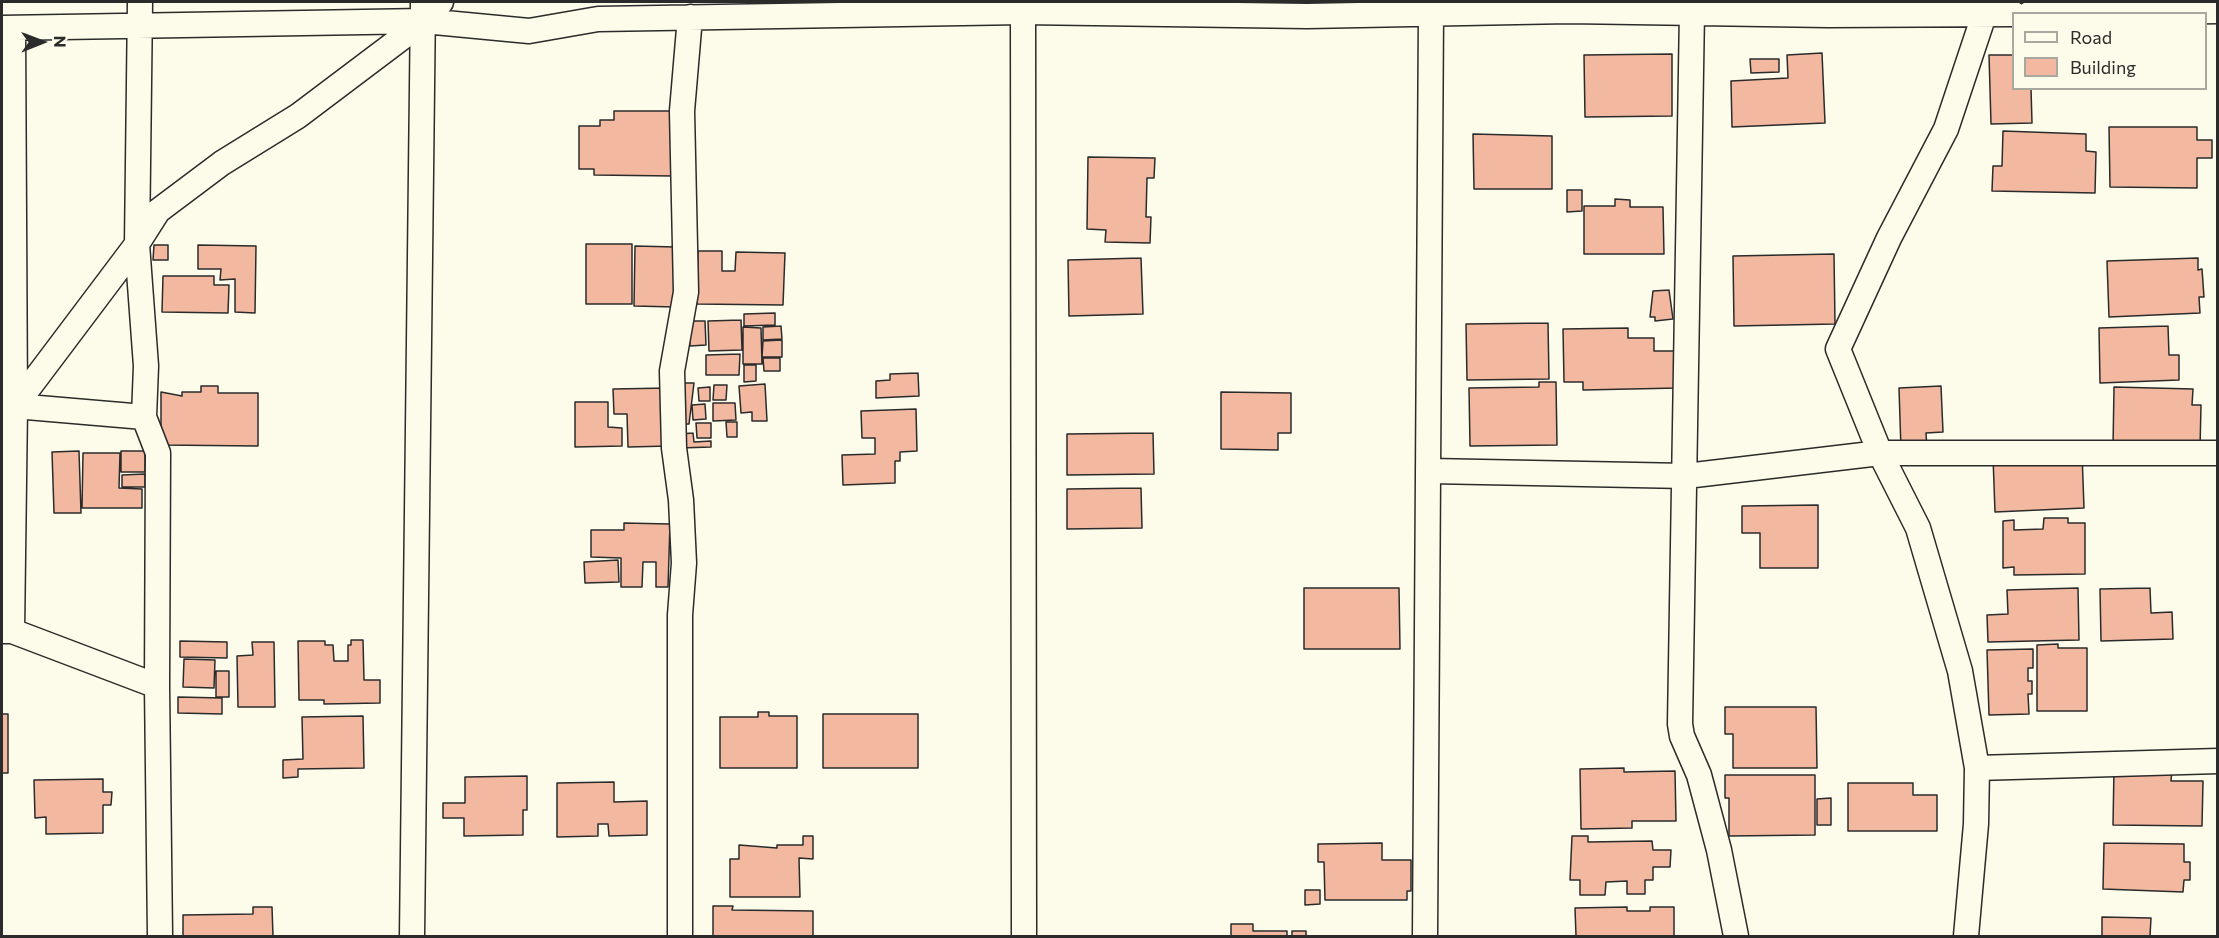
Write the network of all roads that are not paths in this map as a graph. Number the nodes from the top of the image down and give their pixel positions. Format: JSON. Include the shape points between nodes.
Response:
{"nodes":[{"id":1,"x":140,"y":2,"type":"edge"},
{"id":2,"x":441,"y":2,"type":"edge"},
{"id":3,"x":1569,"y":6,"type":"edge"},
{"id":4,"x":1023,"y":7,"type":"edge"},
{"id":5,"x":2086,"y":7,"type":"edge"},
{"id":6,"x":1828,"y":8,"type":"edge"},
{"id":7,"x":1306,"y":9,"type":"edge"},
{"id":8,"x":653,"y":10,"type":"edge"},
{"id":9,"x":424,"y":11,"type":"edge"},
{"id":10,"x":1692,"y":11,"type":"junction"},
{"id":11,"x":2217,"y":11,"type":"edge"},
{"id":12,"x":1431,"y":12,"type":"junction"},
{"id":13,"x":2045,"y":12,"type":"edge"},
{"id":14,"x":2012,"y":14,"type":"edge"},
{"id":15,"x":1984,"y":15,"type":"junction"},
{"id":16,"x":690,"y":17,"type":"junction"},
{"id":17,"x":139,"y":26,"type":"junction"},
{"id":18,"x":7,"y":28,"type":"edge"},
{"id":19,"x":137,"y":244,"type":"junction"},
{"id":20,"x":15,"y":406,"type":"junction"},
{"id":21,"x":144,"y":417,"type":"junction"},
{"id":22,"x":1880,"y":453,"type":"junction"},
{"id":23,"x":2217,"y":453,"type":"edge"},
{"id":24,"x":1430,"y":471,"type":"junction"},
{"id":25,"x":1686,"y":476,"type":"junction"},
{"id":26,"x":7,"y":631,"type":"edge"},
{"id":27,"x":157,"y":686,"type":"junction"},
{"id":28,"x":2217,"y":761,"type":"edge"},
{"id":29,"x":1977,"y":768,"type":"junction"},
{"id":30,"x":160,"y":936,"type":"edge"},
{"id":31,"x":412,"y":936,"type":"edge"},
{"id":32,"x":680,"y":936,"type":"edge"},
{"id":33,"x":1024,"y":936,"type":"edge"},
{"id":34,"x":1425,"y":936,"type":"edge"},
{"id":35,"x":1736,"y":936,"type":"edge"},
{"id":36,"x":1966,"y":936,"type":"edge"}],
"edges":[{"from":1,"to":17,"type":"street"},
{"from":2,"to":9,"type":"street"},
{"from":3,"to":10,"type":"street"},
{"from":3,"to":12,"type":"street"},
{"from":4,"to":7,"type":"street"},
{"from":4,"to":16,"type":"street"},
{"from":4,"to":33,"type":"street"},
{"from":5,"to":11,"type":"street"},
{"from":5,"to":13,"type":"street"},
{"from":6,"to":10,"type":"street"},
{"from":6,"to":15,"type":"street"},
{"from":7,"to":12,"type":"street"},
{"from":8,"to":9,"type":"street","via":[[529,30]]},
{"from":8,"to":16,"type":"street"},
{"from":9,"to":17,"type":"street"},
{"from":9,"to":19,"type":"street","via":[[298,116],[222,163],[158,211]]},
{"from":9,"to":31,"type":"street"},
{"from":10,"to":25,"type":"street"},
{"from":12,"to":24,"type":"street"},
{"from":14,"to":15,"type":"street"},
{"from":15,"to":22,"type":"street","via":[[1946,129],[1889,238],[1838,349]]},
{"from":16,"to":32,"type":"street","via":[[682,111],[686,292],[672,371],[684,563],[680,615]]},
{"from":17,"to":18,"type":"street"},
{"from":17,"to":19,"type":"street"},
{"from":18,"to":20,"type":"street"},
{"from":19,"to":20,"type":"street"},
{"from":19,"to":21,"type":"street","via":[[146,366]]},
{"from":20,"to":21,"type":"street"},
{"from":20,"to":26,"type":"street"},
{"from":21,"to":27,"type":"street","via":[[159,453]]},
{"from":22,"to":23,"type":"street"},
{"from":22,"to":25,"type":"street"},
{"from":22,"to":29,"type":"street","via":[[1918,528],[1949,628]]},
{"from":24,"to":25,"type":"street"},
{"from":24,"to":34,"type":"street"},
{"from":25,"to":35,"type":"street","via":[[1680,724],[1699,775],[1719,850]]},
{"from":26,"to":27,"type":"street"},
{"from":27,"to":30,"type":"street"},
{"from":28,"to":29,"type":"street"},
{"from":29,"to":36,"type":"street"}]}
